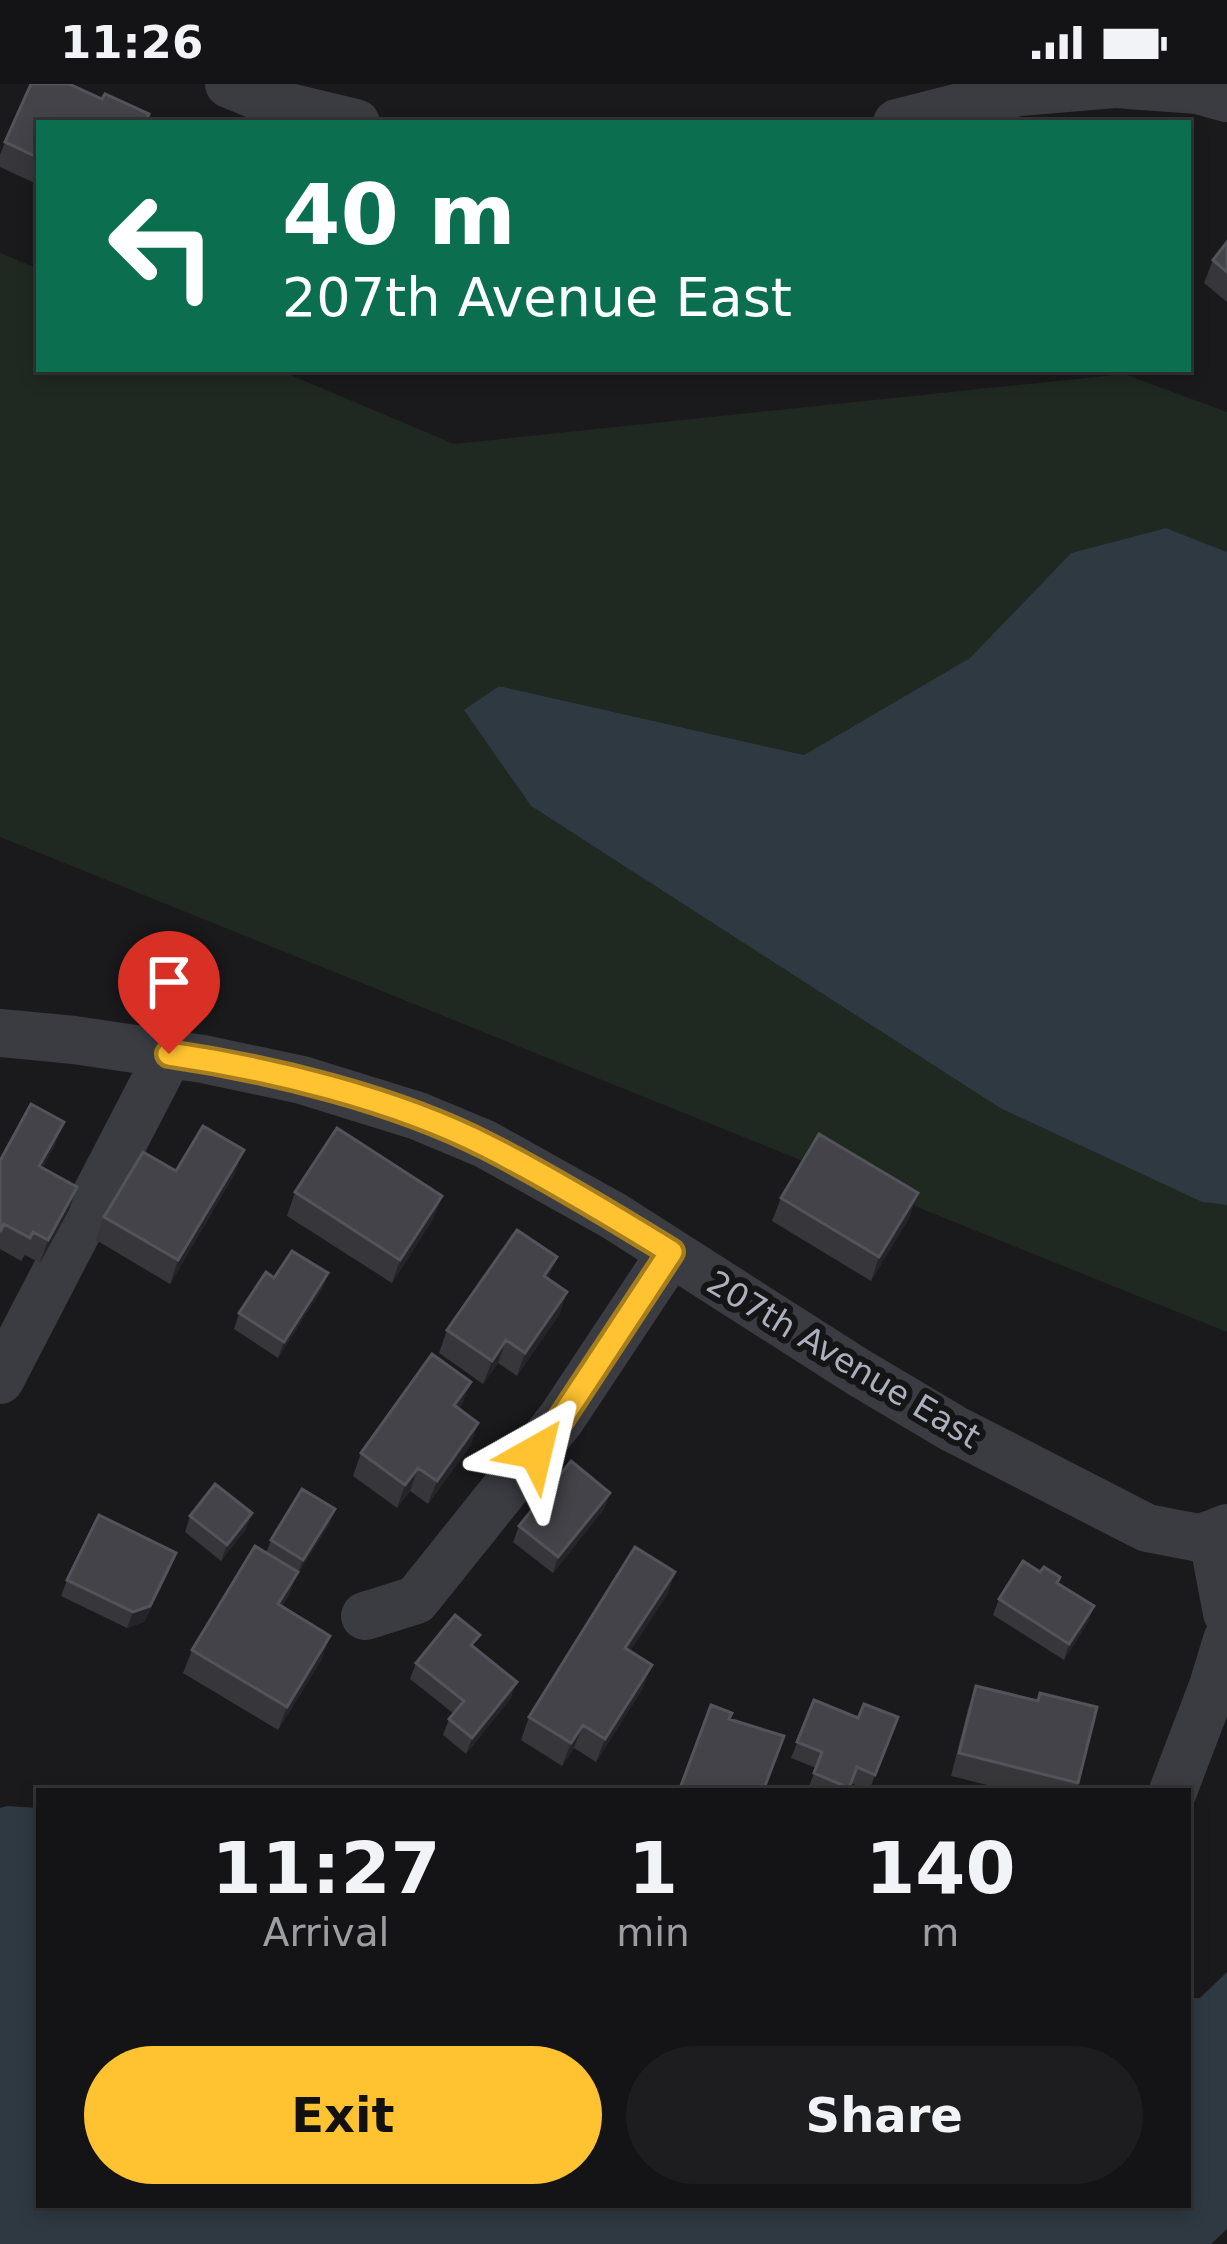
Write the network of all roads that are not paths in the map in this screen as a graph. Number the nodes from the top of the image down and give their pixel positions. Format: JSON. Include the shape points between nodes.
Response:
{"nodes":[{"id":1,"x":229,"y":84,"type":"edge"},
{"id":2,"x":1227,"y":98,"type":"edge"},
{"id":3,"x":351,"y":109,"type":"edge"},
{"id":4,"x":909,"y":120,"type":"edge"},
{"id":5,"x":4,"y":1046,"type":"edge"},
{"id":6,"x":169,"y":1054,"type":"junction"},
{"id":7,"x":671,"y":1252,"type":"junction"},
{"id":8,"x":0,"y":1380,"type":"edge"},
{"id":9,"x":1220,"y":1531,"type":"edge"},
{"id":10,"x":1227,"y":1613,"type":"edge"},
{"id":11,"x":365,"y":1616,"type":"dead end"},
{"id":12,"x":1227,"y":1640,"type":"edge"},
{"id":13,"x":1174,"y":1788,"type":"edge"}],
"edges":[{"from":1,"to":3,"type":"street","via":[[280,105]]},
{"from":2,"to":4,"type":"street","via":[[1115,84],[1019,92]]},
{"from":5,"to":6,"type":"street","name":"207th Avenue East","via":[[74,1040]]},
{"from":6,"to":7,"type":"street","name":"207th Avenue East","via":[[302,1080],[418,1116],[484,1144]]},
{"from":6,"to":8,"type":"street"},
{"from":7,"to":9,"type":"street","name":"207th Avenue East","via":[[857,1372],[1147,1528],[1199,1538]]},
{"from":7,"to":11,"type":"street","via":[[561,1419],[416,1600]]},
{"from":9,"to":10,"type":"street"},
{"from":12,"to":13,"type":"street"}]}
